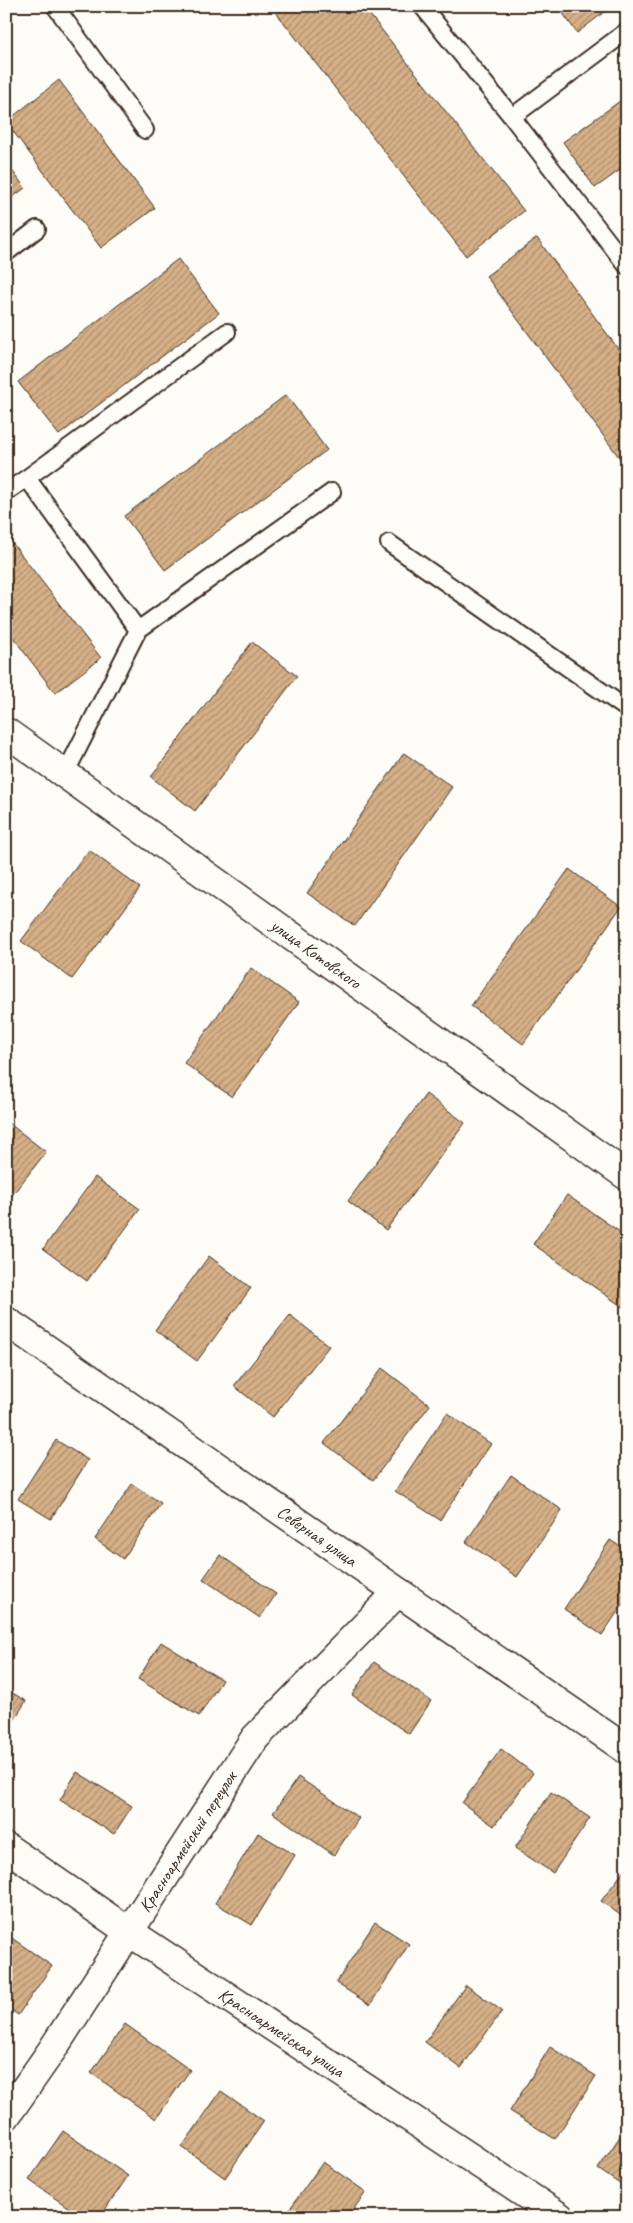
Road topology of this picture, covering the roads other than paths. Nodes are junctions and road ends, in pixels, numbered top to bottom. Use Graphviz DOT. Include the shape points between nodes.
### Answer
graph roads {
  1 [pos="55,6"];
  2 [pos="422,6"];
  3 [pos="627,31"];
  4 [pos="512,117"];
  5 [pos="145,130"];
  6 [pos="37,229"];
  7 [pos="6,253"];
  8 [pos="627,266"];
  9 [pos="227,332"];
  10 [pos="27,478"];
  11 [pos="6,492"];
  12 [pos="332,492"];
  13 [pos="389,543"];
  14 [pos="138,630"];
  15 [pos="627,709"];
  16 [pos="6,732"];
  17 [pos="65,774"];
  18 [pos="627,1176"];
  19 [pos="6,1320"];
  20 [pos="398,1592"];
  21 [pos="627,1750"];
  22 [pos="6,1847"];
  23 [pos="128,1931"];
  24 [pos="6,2116"];
  25 [pos="560,2217"];
  1 -- 5 [label="lane"];
  2 -- 4 [label="lane"];
  3 -- 4 [label="lane"];
  4 -- 8 [label="lane"];
  6 -- 7 [label="lane"];
  9 -- 10 [label="lane"];
  10 -- 11 [label="lane"];
  10 -- 14 [label="lane"];
  12 -- 14 [label="lane"];
  13 -- 15 [label="lane"];
  14 -- 17 [label="lane"];
  16 -- 17 [label="street, улица Котовского"];
  17 -- 18 [label="street, улица Котовского"];
  19 -- 20 [label="street, Северная улица"];
  20 -- 21 [label="street, Северная улица"];
  20 -- 23 [label="street, Красноармейский переулок" via="255,1738"];
  22 -- 23 [label="street, Красноармейская улица"];
  23 -- 24 [label="street, Красноармейский переулок"];
  23 -- 25 [label="street, Красноармейская улица"];
}
